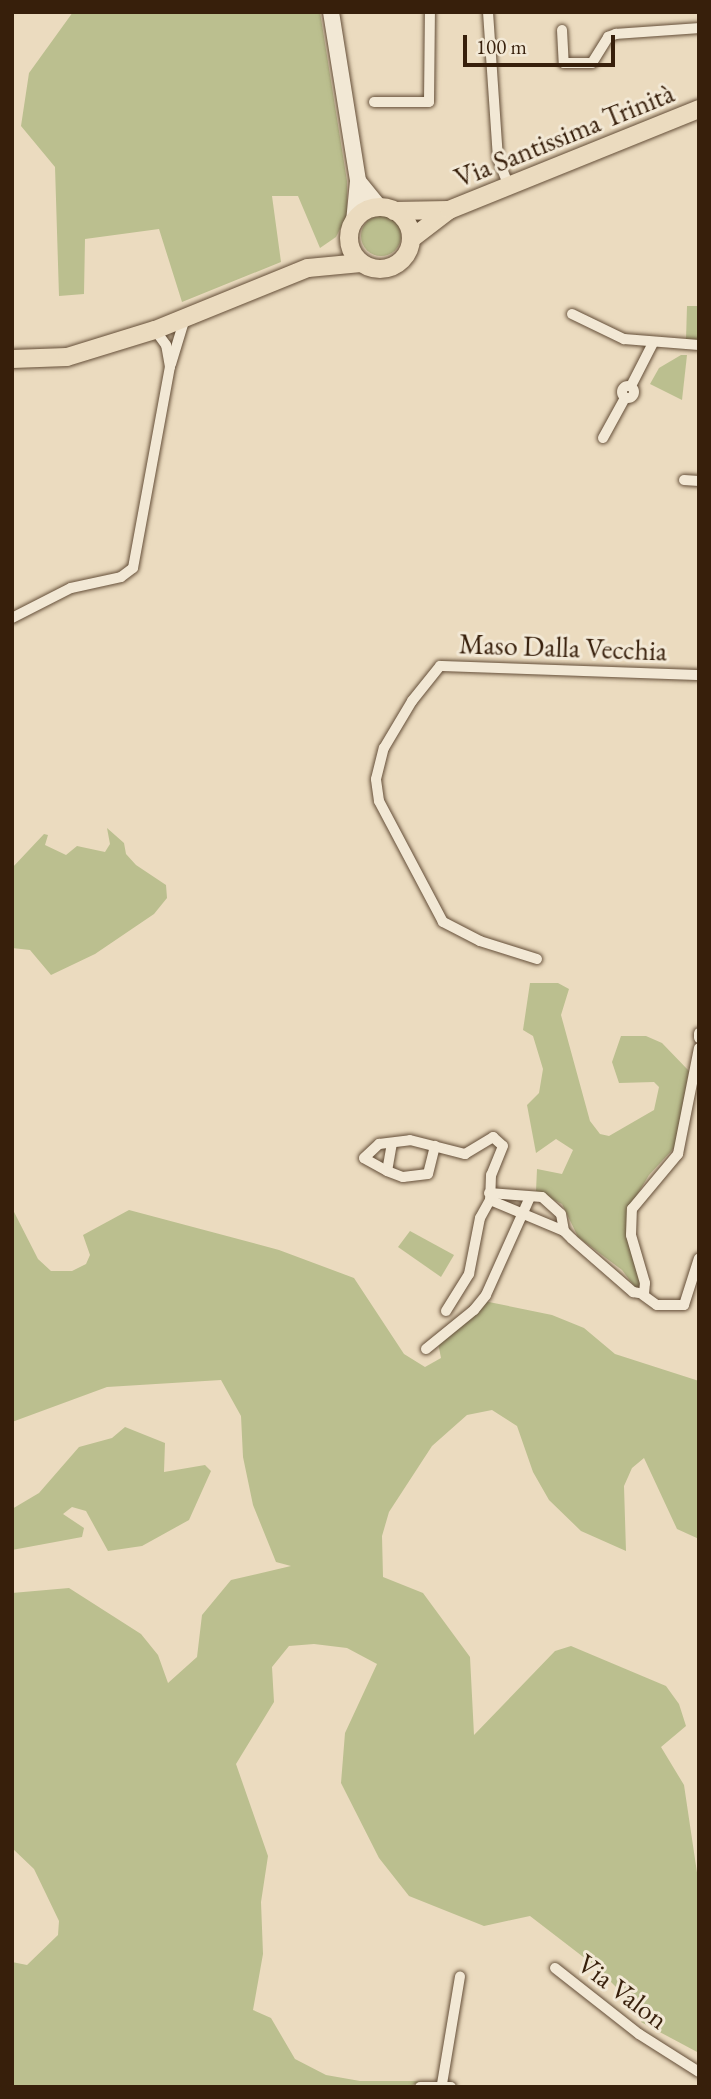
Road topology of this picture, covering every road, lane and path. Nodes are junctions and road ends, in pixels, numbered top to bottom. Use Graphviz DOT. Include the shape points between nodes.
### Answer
graph roads {
  1 [pos="331,12"];
  2 [pos="430,12"];
  3 [pos="488,12"];
  4 [pos="699,28"];
  5 [pos="562,30"];
  6 [pos="374,102"];
  7 [pos="699,109"];
  8 [pos="358,181"];
  9 [pos="508,184"];
  10 [pos="387,209"];
  11 [pos="449,210"];
  12 [pos="351,229"];
  13 [pos="411,239"];
  14 [pos="361,263"];
  15 [pos="308,268"];
  16 [pos="572,314"];
  17 [pos="186,318"];
  18 [pos="155,330"];
  19 [pos="653,343"];
  20 [pos="699,345"];
  21 [pos="12,359"];
  22 [pos="170,367"];
  23 [pos="603,438"];
  24 [pos="684,480"];
  25 [pos="699,481"];
  26 [pos="12,618"];
  27 [pos="699,675"];
  28 [pos="537,959"];
  29 [pos="699,1048"];
  30 [pos="392,1143"];
  31 [pos="435,1146"];
  32 [pos="387,1171"];
  33 [pos="489,1197"];
  34 [pos="530,1197"];
  35 [pos="522,1216"];
  36 [pos="564,1231"];
  37 [pos="699,1258"];
  38 [pos="643,1295"];
  39 [pos="446,1311"];
  40 [pos="426,1349"];
  41 [pos="555,1968"];
  42 [pos="460,1976"];
  43 [pos="699,2072"];
  44 [pos="446,2085"];
  45 [pos="420,2087"];
  1 -- 8 [label="main road"];
  2 -- 6 [label="street" via="429,102"];
  3 -- 9 [label="street" via="498,159"];
  4 -- 5 [label="street" via="616,34 608,37 592,63 564,63"];
  7 -- 9 [label="main road, Via Santissima Trinità"];
  8 -- 10 [label="main road"];
  8 -- 12 [label="main road"];
  9 -- 11 [label="main road, Via Santissima Trinità"];
  10 -- 11 [label="main road, Via Santissima Trinità"];
  10 -- 12 [label="main road, Via Santissima Trinità" via="365,211"];
  10 -- 13 [label="main road" via="407,223"];
  11 -- 13 [label="main road, Via Santissima Trinità"];
  12 -- 14 [label="main road" via="352,251"];
  12 -- 15 [label="main road, Via Santissima Trinità"];
  13 -- 14 [label="main road, Via Santissima Trinità" via="404,257 389,268"];
  14 -- 15 [label="main road, Via Santissima Trinità"];
  15 -- 17 [label="main road, Via Santissima Trinità"];
  16 -- 19 [label="street" via="624,339"];
  17 -- 18 [label="main road, Via Santissima Trinità"];
  17 -- 22 [label="street"];
  18 -- 21 [label="main road, Via Santissima Trinità" via="67,357"];
  18 -- 22 [label="street" via="166,345"];
  19 -- 20 [label="street"];
  19 -- 23 [label="street" via="631,386 634,395 625,398"];
  22 -- 26 [label="street" via="133,568 121,578 71,588"];
  24 -- 25 [label="street"];
  27 -- 28 [label="street, Maso Dalla Vecchia" via="440,666 384,748 376,779 379,801 443,922 480,941"];
  29 -- 38 [label="street" via="678,1154 632,1209 631,1235 647,1290"];
  30 -- 31 [label="street" via="410,1140"];
  30 -- 32 [label="street"];
  30 -- 32 [label="street" via="379,1144 364,1158"];
  31 -- 32 [label="street" via="426,1176 402,1177"];
  31 -- 33 [label="street" via="465,1154 486,1137 500,1140 503,1146"];
  33 -- 34 [label="street"];
  33 -- 35 [label="street"];
  33 -- 39 [label="street" via="469,1274"];
  34 -- 35 [label="street"];
  34 -- 36 [label="street" via="551,1203 561,1214"];
  35 -- 36 [label="street"];
  35 -- 40 [label="street" via="479,1304"];
  36 -- 38 [label="street" via="633,1292"];
  37 -- 38 [label="street" via="684,1305 656,1305"];
  41 -- 43 [label="street, Via Valon" via="629,2027"];
  42 -- 44 [label="street"];
  44 -- 45 [label="street"];
}
